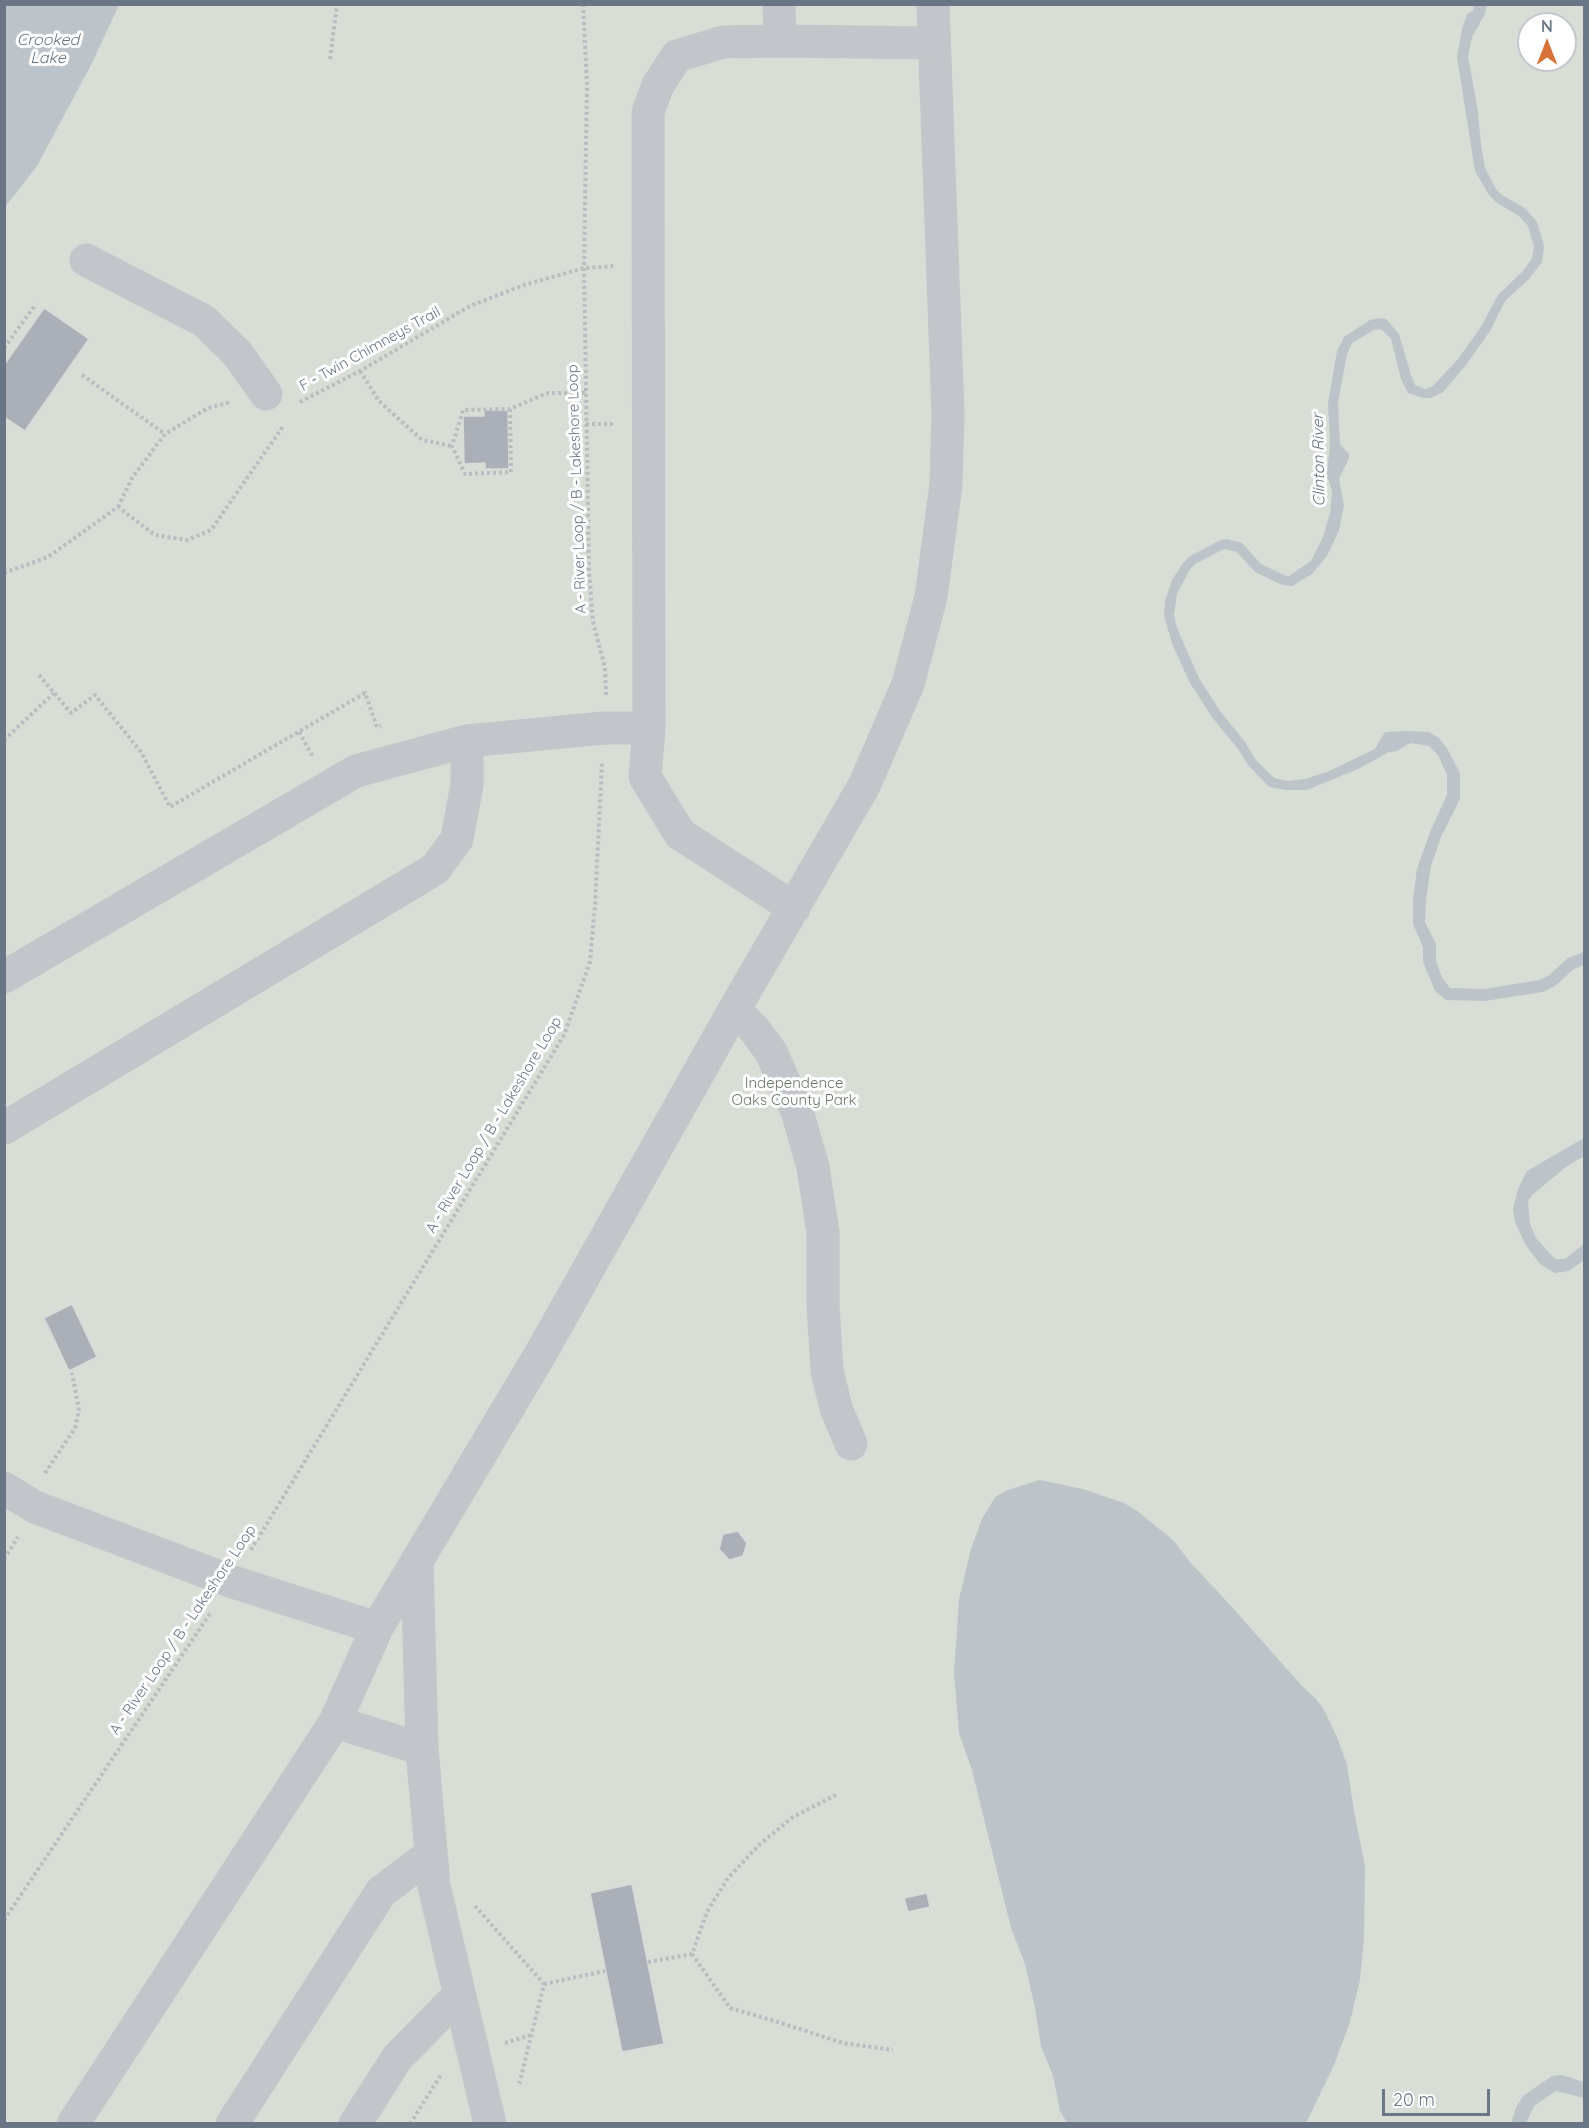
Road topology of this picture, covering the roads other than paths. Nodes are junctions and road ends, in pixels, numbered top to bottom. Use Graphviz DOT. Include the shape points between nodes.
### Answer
graph roads {
  1 [pos="779,4"];
  2 [pos="933,4"];
  3 [pos="780,41"];
  4 [pos="934,43"];
  5 [pos="86,260"];
  6 [pos="266,394"];
  7 [pos="649,728"];
  8 [pos="467,741"];
  9 [pos="794,908"];
  10 [pos="4,977"];
  11 [pos="734,1010"];
  12 [pos="4,1128"];
  13 [pos="851,1444"];
  14 [pos="4,1488"];
  15 [pos="417,1560"];
  16 [pos="376,1628"];
  17 [pos="335,1722"];
  18 [pos="422,1749"];
  19 [pos="431,1854"];
  20 [pos="459,1995"];
  21 [pos="73,2124"];
  22 [pos="232,2124"];
  23 [pos="355,2124"];
  24 [pos="490,2124"];
  1 -- 3 [label="lane"];
  2 -- 4 [label="lane"];
  3 -- 4 [label="lane"];
  3 -- 7 [label="lane" via="723,42 677,56 658,85 648,112"];
  4 -- 9 [label="lane" via="948,415 946,484 932,597 908,684 865,784"];
  5 -- 6 [label="lane" via="204,321 237,352"];
  7 -- 8 [label="lane" via="604,728"];
  7 -- 9 [label="lane" via="645,777 680,834"];
  8 -- 10 [label="lane" via="356,771"];
  8 -- 12 [label="lane" via="467,784 457,839 435,868"];
  9 -- 11 [label="lane"];
  11 -- 13 [label="lane" via="771,1052 798,1111 813,1167 823,1233 827,1371 836,1408"];
  11 -- 15 [label="lane" via="541,1353"];
  14 -- 16 [label="lane" via="35,1507 233,1582"];
  15 -- 16 [label="lane"];
  15 -- 18 [label="lane"];
  16 -- 17 [label="lane"];
  17 -- 18 [label="lane"];
  17 -- 21 [label="lane"];
  18 -- 19 [label="lane"];
  19 -- 20 [label="lane" via="434,1886"];
  19 -- 22 [label="lane" via="381,1892"];
  20 -- 23 [label="lane" via="396,2058"];
  20 -- 24 [label="lane"];
}
